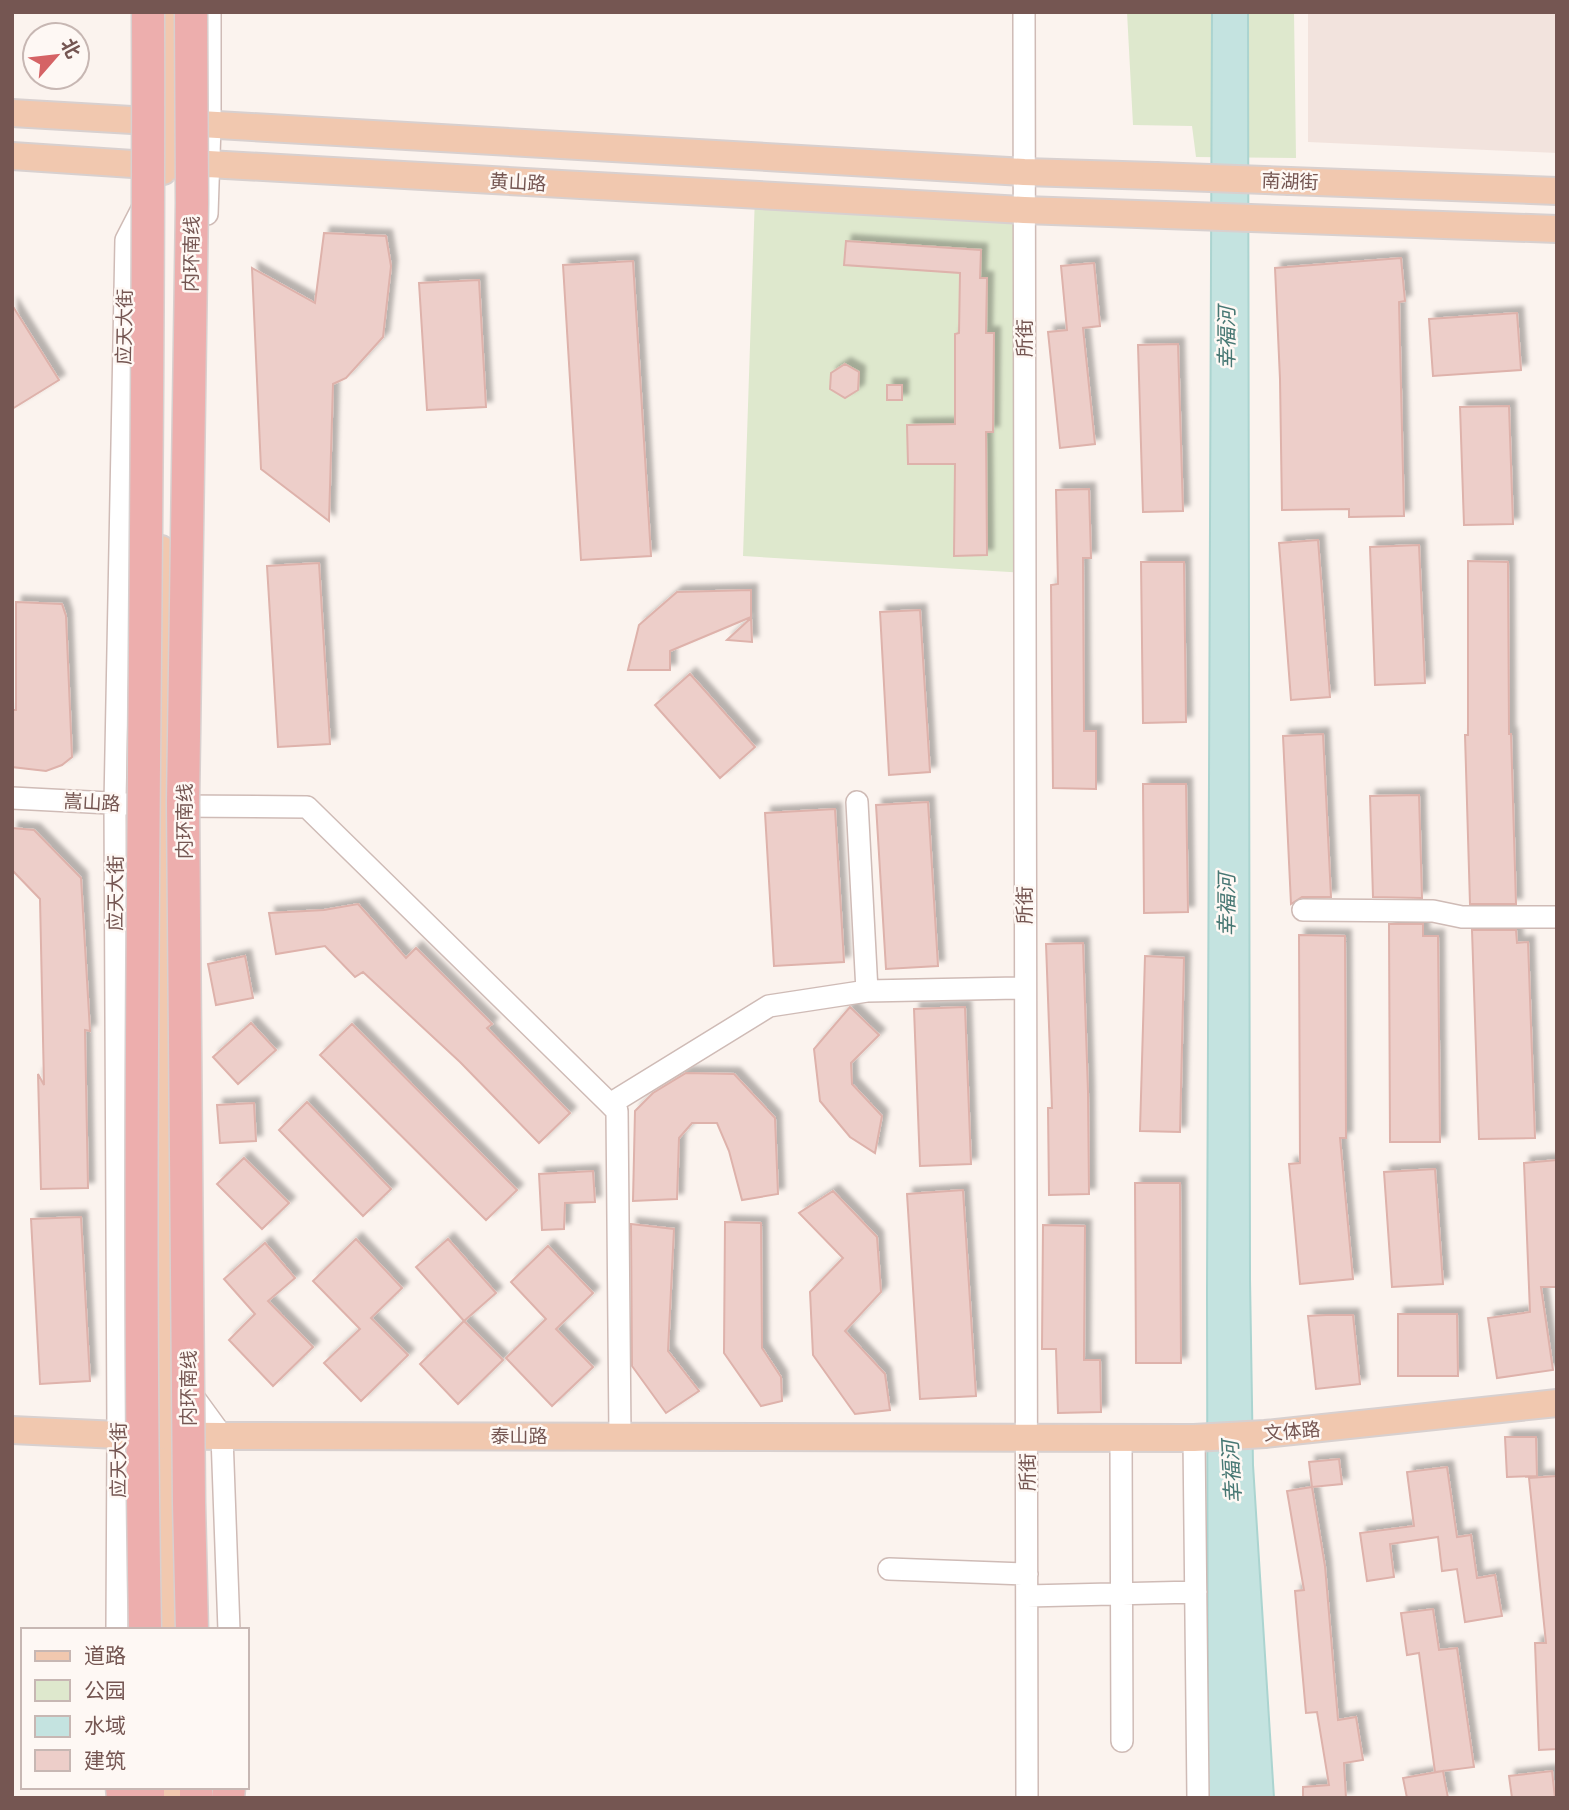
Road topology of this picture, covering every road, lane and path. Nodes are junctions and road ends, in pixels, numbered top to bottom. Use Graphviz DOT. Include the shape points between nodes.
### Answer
graph roads {
  1 [pos="133,12"];
  2 [pos="148,12"];
  3 [pos="164,12"];
  4 [pos="180,12"];
  5 [pos="191,12"];
  6 [pos="209,12"];
  7 [pos="1024,12"];
  8 [pos="12,113"];
  9 [pos="172,122"];
  10 [pos="210,125"];
  11 [pos="12,156"];
  12 [pos="208,164"];
  13 [pos="172,166"];
  14 [pos="1024,172"];
  15 [pos="1557,191"];
  16 [pos="1024,210"];
  17 [pos="1557,229"];
  18 [pos="12,798"];
  19 [pos="857,802"];
  20 [pos="115,803"];
  21 [pos="166,806"];
  22 [pos="1303,910"];
  23 [pos="1557,917"];
  24 [pos="1024,988"];
  25 [pos="867,991"];
  26 [pos="610,1104"];
  27 [pos="180,1380"];
  28 [pos="1557,1403"];
  29 [pos="12,1430"];
  30 [pos="118,1434"];
  31 [pos="172,1435"];
  32 [pos="222,1436"];
  33 [pos="620,1436"];
  34 [pos="1027,1438"];
  35 [pos="1121,1438"];
  36 [pos="1199,1438"];
  37 [pos="889,1569"];
  38 [pos="1027,1574"];
  39 [pos="1196,1592"];
  40 [pos="1122,1593"];
  41 [pos="1027,1595"];
  42 [pos="117,1628"];
  43 [pos="145,1628"];
  44 [pos="166,1628"];
  45 [pos="185,1628"];
  46 [pos="192,1628"];
  47 [pos="229,1628"];
  48 [pos="1122,1741"];
  49 [pos="1027,1798"];
  50 [pos="1198,1798"];
  1 -- 9 [label="street, 应天大街"];
  2 -- 43 [label="highway, 内环南线, bridge" via="142,1114"];
  3 -- 9 [label="main road, 应天大街"];
  4 -- 9 [label="main road, 应天大街"];
  5 -- 46 [label="highway, 内环南线, bridge" via="183,817"];
  6 -- 10 [label="street"];
  7 -- 14 [label="street, 所街"];
  8 -- 9 [label="main road, 黄山路"];
  9 -- 10 [label="main road, 黄山路"];
  9 -- 13 [label="main road, 应天大街"];
  10 -- 12 [label="street"];
  10 -- 14 [label="main road, 黄山路"];
  11 -- 13 [label="main road, 黄山路"];
  12 -- 13 [label="main road, 黄山路"];
  12 -- 16 [label="main road, 黄山路"];
  12 -- 21 [label="street" via="195,775"];
  13 -- 20 [label="street, 应天大街" via="126,240"];
  13 -- 21 [label="main road, 应天大街"];
  14 -- 15 [label="main road, 南湖街, bridge"];
  14 -- 16 [label="street, 所街"];
  16 -- 17 [label="main road, 南湖街"];
  16 -- 24 [label="street, 所街"];
  18 -- 20 [label="street, 嵩山路"];
  19 -- 25 [label="street"];
  20 -- 21 [label="street, 嵩山路"];
  20 -- 30 [label="street, 应天大街"];
  21 -- 26 [label="street, 嵩山路" via="307,807"];
  21 -- 27 [label="main road, 应天大街"];
  21 -- 31 [label="main road, 应天大街"];
  22 -- 23 [label="street"];
  24 -- 25 [label="street"];
  24 -- 34 [label="street, 所街"];
  25 -- 26 [label="street" via="769,1006"];
  26 -- 33 [label="street" via="617,1111"];
  27 -- 31 [label="main road, 应天大街"];
  27 -- 32 [label="street"];
  28 -- 36 [label="main road, 文体路"];
  29 -- 30 [label="main road, 泰山路"];
  30 -- 31 [label="main road, 泰山路"];
  30 -- 42 [label="street, 应天大街"];
  31 -- 32 [label="main road, 泰山路"];
  31 -- 44 [label="main road, 应天大街"];
  31 -- 45 [label="main road, 应天大街"];
  32 -- 33 [label="main road, 泰山路"];
  32 -- 47 [label="street"];
  33 -- 34 [label="main road, 泰山路"];
  34 -- 35 [label="main road, 文体路"];
  34 -- 38 [label="street, 所街"];
  35 -- 36 [label="main road, 文体路"];
  35 -- 40 [label="street"];
  36 -- 39 [label="street"];
  37 -- 38 [label="street"];
  38 -- 41 [label="street, 所街"];
  39 -- 40 [label="street"];
  39 -- 50 [label="street"];
  40 -- 41 [label="street"];
  40 -- 48 [label="street"];
  41 -- 49 [label="street, 所街"];
}
